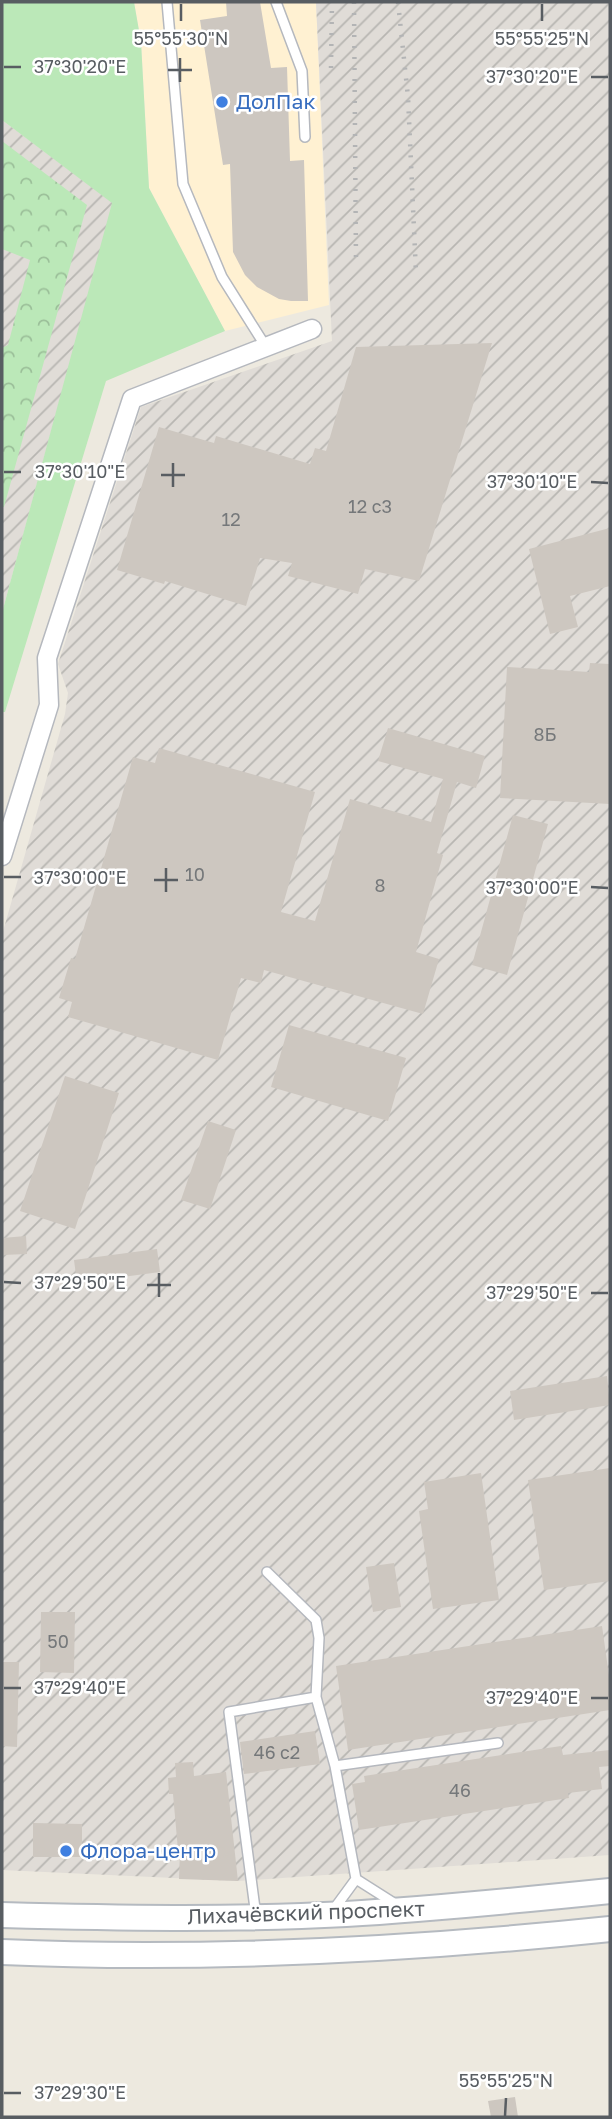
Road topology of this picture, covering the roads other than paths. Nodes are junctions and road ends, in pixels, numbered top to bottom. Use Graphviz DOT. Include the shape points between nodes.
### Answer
graph roads {
  1 [pos="167,2"];
  2 [pos="276,2"];
  3 [pos="305,137"];
  4 [pos="312,329"];
  5 [pos="267,347"];
  6 [pos="2,856"];
  7 [pos="267,1573"];
  8 [pos="316,1697"];
  9 [pos="498,1743"];
  10 [pos="335,1766"];
  11 [pos="356,1879"];
  12 [pos="610,1891"];
  13 [pos="407,1910"];
  14 [pos="2,1915"];
  15 [pos="329,1915"];
  16 [pos="256,1917"];
  17 [pos="610,1929"];
  18 [pos="2,1952"];
  1 -- 5 [label="lane" via="183,184 222,277"];
  2 -- 3 [label="lane" via="302,71"];
  4 -- 5 [label="street"];
  5 -- 6 [label="street" via="132,399 47,658 49,705"];
  7 -- 8 [label="lane" via="316,1620"];
  8 -- 10 [label="lane"];
  8 -- 16 [label="lane" via="229,1712"];
  9 -- 10 [label="lane"];
  10 -- 11 [label="lane"];
  11 -- 13 [label="lane"];
  11 -- 15 [label="lane"];
  12 -- 13 [label="main road, Лихачёвский проспект"];
  13 -- 15 [label="main road, Лихачёвский проспект"];
  14 -- 16 [label="main road, Лихачёвский проспект"];
  15 -- 16 [label="main road, Лихачёвский проспект"];
  17 -- 18 [label="main road, Лихачёвский проспект" via="262,1954"];
}
